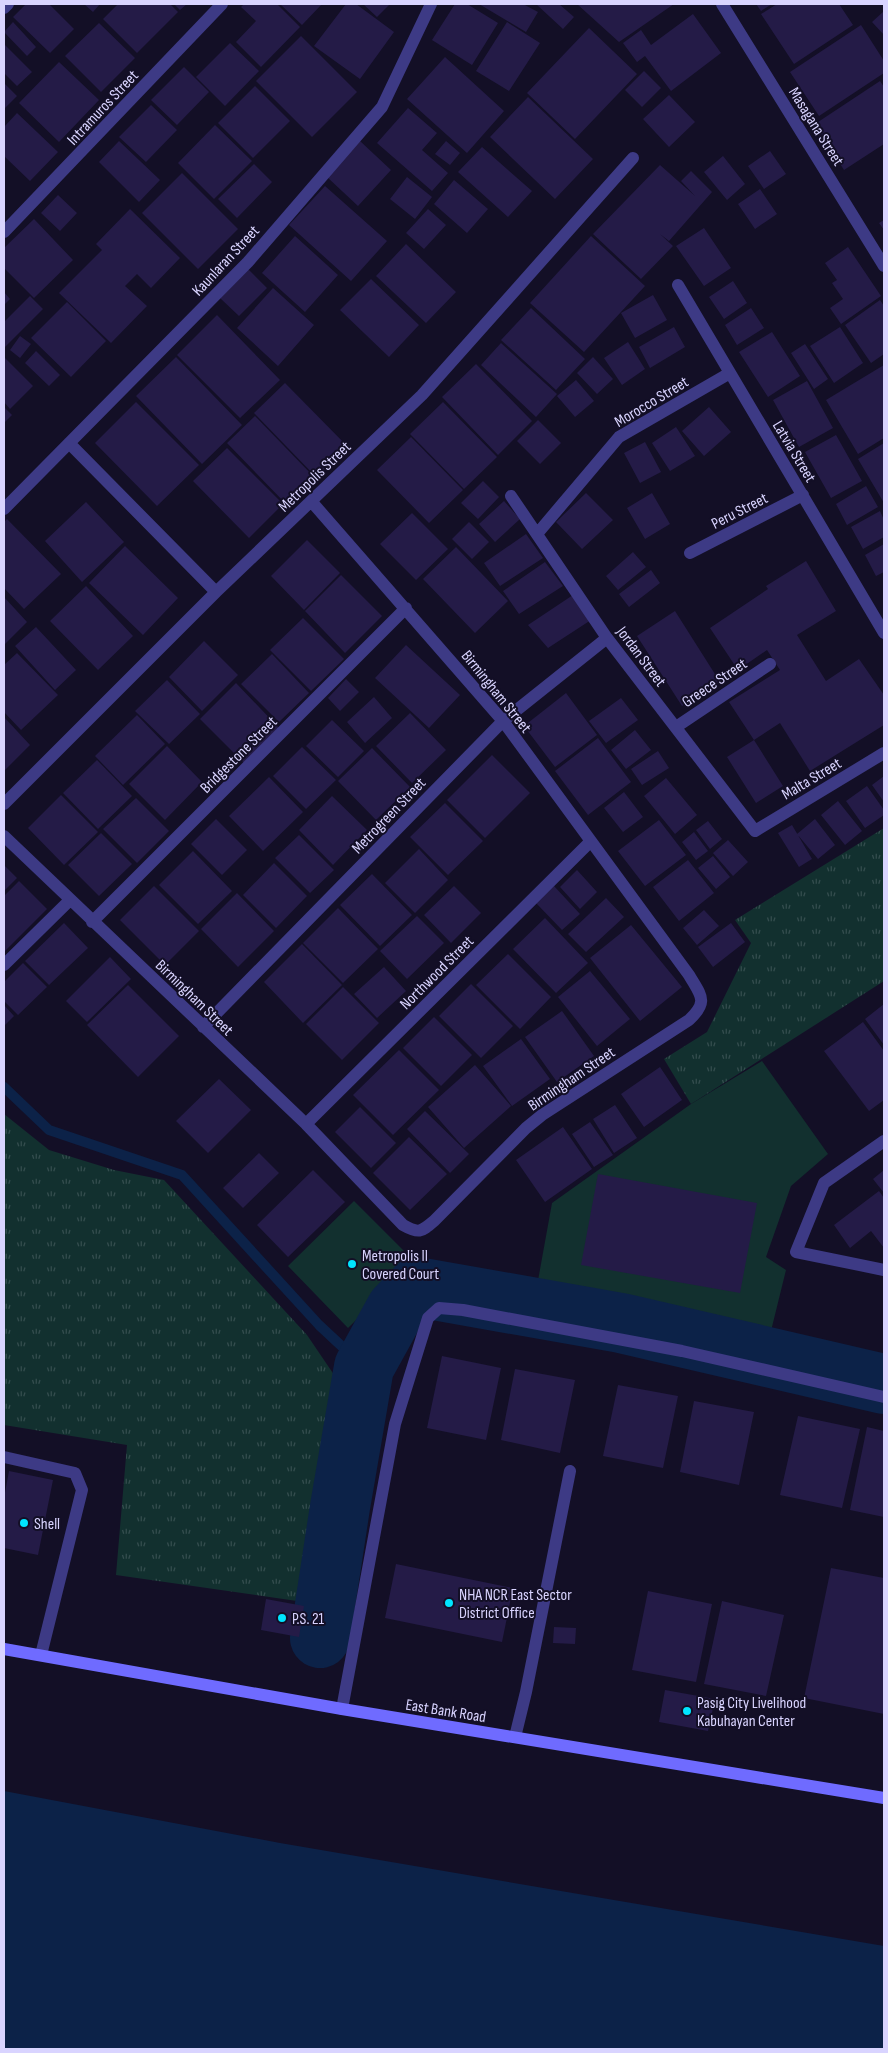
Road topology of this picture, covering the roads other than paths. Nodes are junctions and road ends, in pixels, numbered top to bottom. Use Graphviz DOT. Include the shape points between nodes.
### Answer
graph roads {
  1 [pos="8,4"];
  2 [pos="222,4"];
  3 [pos="430,4"];
  4 [pos="722,4"];
  5 [pos="4,8"];
  6 [pos="633,158"];
  7 [pos="4,232"];
  8 [pos="884,266"];
  9 [pos="678,284"];
  10 [pos="730,373"];
  11 [pos="70,443"];
  12 [pos="803,495"];
  13 [pos="511,496"];
  14 [pos="311,501"];
  15 [pos="4,508"];
  16 [pos="537,534"];
  17 [pos="690,554"];
  18 [pos="216,592"];
  19 [pos="406,608"];
  20 [pos="884,633"];
  21 [pos="607,638"];
  22 [pos="770,664"];
  23 [pos="503,721"];
  24 [pos="676,727"];
  25 [pos="884,754"];
  26 [pos="4,804"];
  27 [pos="755,831"];
  28 [pos="4,836"];
  29 [pos="590,842"];
  30 [pos="70,900"];
  31 [pos="92,922"];
  32 [pos="4,965"];
  33 [pos="203,1027"];
  34 [pos="306,1124"];
  35 [pos="884,1141"];
  36 [pos="884,1270"];
  37 [pos="884,1397"];
  38 [pos="4,1457"];
  39 [pos="570,1471"];
  40 [pos="4,1649"];
  41 [pos="41,1655"];
  42 [pos="342,1709"];
  43 [pos="514,1737"];
  44 [pos="884,1798"];
  1 -- 5 [label="street"];
  2 -- 7 [label="street, Intramuros Street"];
  3 -- 11 [label="street, Kaunlaran Street" via="382,107 248,262"];
  4 -- 8 [label="street, Masagana Street"];
  6 -- 14 [label="street, Metropolis Street" via="422,395"];
  9 -- 10 [label="street, Latvia Street"];
  10 -- 12 [label="street, Latvia Street"];
  10 -- 16 [label="street, Morocco Street" via="619,437"];
  11 -- 15 [label="street, Kaunlaran Street"];
  11 -- 18 [label="street"];
  12 -- 17 [label="street, Peru Street"];
  12 -- 20 [label="street, Latvia Street"];
  13 -- 16 [label="street, Jordan Street"];
  14 -- 18 [label="street, Metropolis Street"];
  14 -- 19 [label="street, Birmingham Street"];
  16 -- 21 [label="street, Jordan Street"];
  18 -- 26 [label="street, Metropolis Street"];
  19 -- 23 [label="street, Birmingham Street"];
  19 -- 31 [label="street, Bridgestone Street"];
  21 -- 23 [label="street, Metrogreen Street"];
  21 -- 24 [label="street, Jordan Street"];
  22 -- 24 [label="street, Greece Street"];
  23 -- 29 [label="street, Birmingham Street"];
  23 -- 33 [label="street, Metrogreen Street"];
  24 -- 27 [label="street, Jordan Street"];
  25 -- 27 [label="street, Malta Street"];
  28 -- 30 [label="street, Birmingham Street"];
  29 -- 34 [label="street, Northwood Street"];
  29 -- 34 [label="street, Birmingham Street" via="689,975 701,999 699,1010 689,1020 542,1115 420,1231 403,1225"];
  30 -- 31 [label="street, Birmingham Street"];
  30 -- 32 [label="street"];
  31 -- 33 [label="street, Birmingham Street"];
  33 -- 34 [label="street, Birmingham Street"];
  35 -- 36 [label="street" via="824,1183 796,1252"];
  37 -- 42 [label="street" via="682,1351 439,1308 428,1318 396,1424"];
  38 -- 41 [label="street" via="75,1473 82,1490"];
  39 -- 43 [label="street"];
  40 -- 41 [label="main road, East Bank Road"];
  41 -- 42 [label="main road, East Bank Road"];
  42 -- 43 [label="main road, East Bank Road"];
  43 -- 44 [label="main road, East Bank Road"];
}
